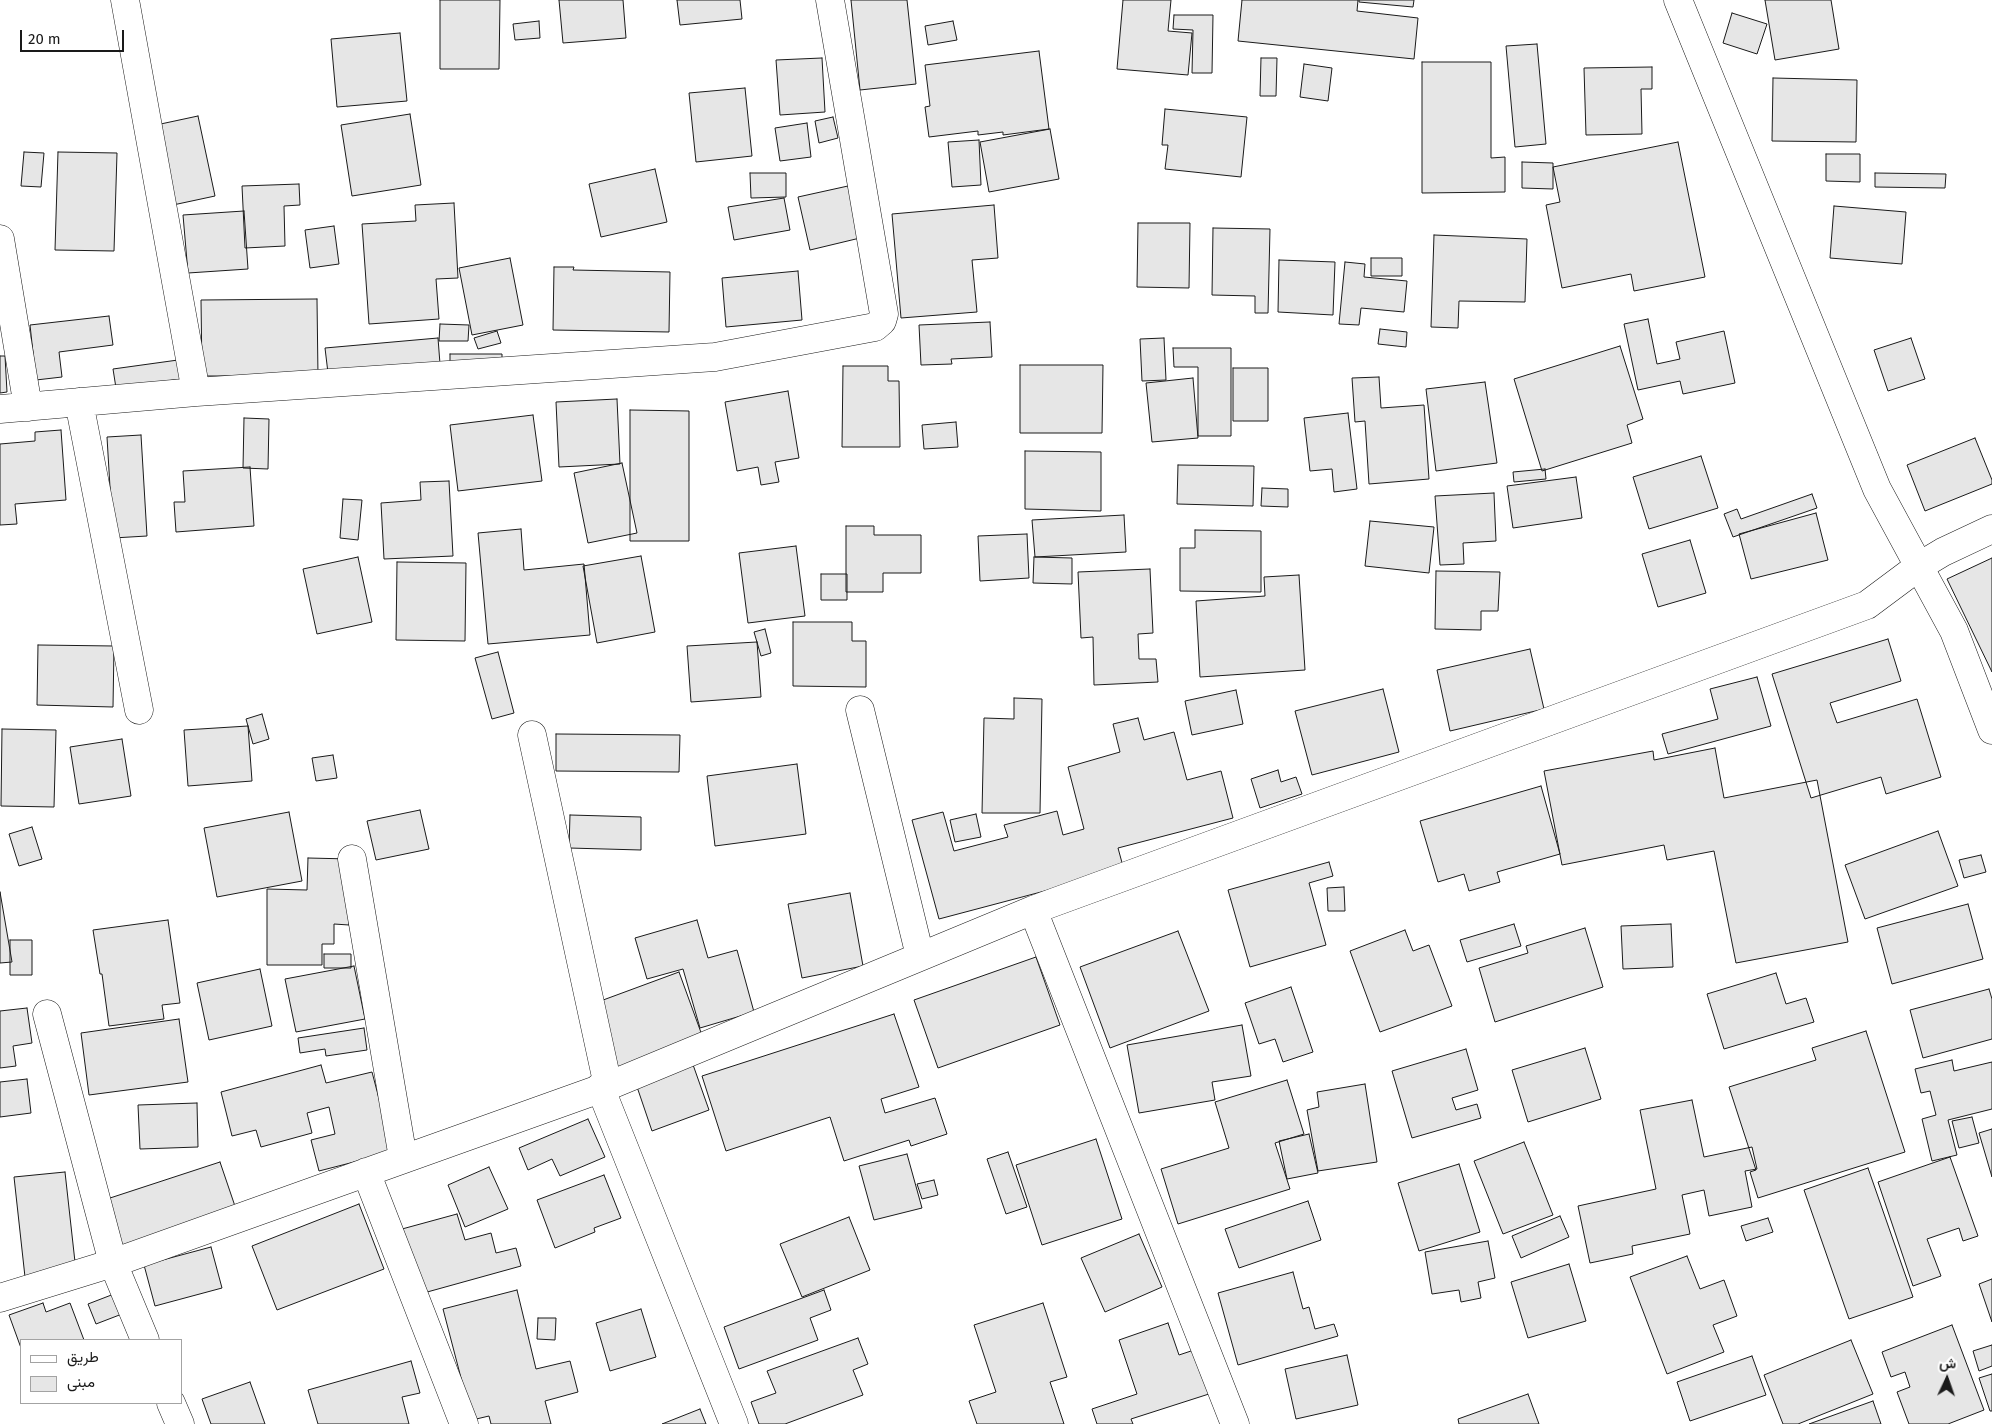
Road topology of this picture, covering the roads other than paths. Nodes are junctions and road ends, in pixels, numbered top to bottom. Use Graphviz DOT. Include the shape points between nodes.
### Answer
graph roads {
  1 [pos="125,0"];
  2 [pos="830,0"];
  3 [pos="1678,0"];
  4 [pos="0,239"];
  5 [pos="196,392"];
  6 [pos="79,402"];
  7 [pos="28,406"];
  8 [pos="0,409"];
  9 [pos="1992,529"];
  10 [pos="1918,567"];
  11 [pos="139,710"];
  12 [pos="860,710"];
  13 [pos="1992,730"];
  14 [pos="532,735"];
  15 [pos="352,859"];
  16 [pos="1033,910"];
  17 [pos="920,956"];
  18 [pos="47,1014"];
  19 [pos="604,1087"];
  20 [pos="403,1158"];
  21 [pos="366,1172"];
  22 [pos="113,1263"];
  23 [pos="0,1298"];
  24 [pos="145,1339"];
  25 [pos="171,1404"];
  26 [pos="180,1424"];
  27 [pos="464,1424"];
  28 [pos="734,1424"];
  29 [pos="1235,1424"];
  1 -- 5 [label="street"];
  2 -- 5 [label="street" via="884,314 875,327 714,357"];
  3 -- 10 [label="street" via="1877,489"];
  4 -- 7 [label="street"];
  5 -- 6 [label="street"];
  6 -- 7 [label="street"];
  6 -- 11 [label="street"];
  7 -- 8 [label="street"];
  9 -- 10 [label="street"];
  10 -- 13 [label="street" via="1954,631"];
  10 -- 16 [label="street" via="1867,605"];
  12 -- 17 [label="street"];
  14 -- 19 [label="street"];
  15 -- 20 [label="street"];
  16 -- 17 [label="street"];
  16 -- 29 [label="street"];
  17 -- 19 [label="street"];
  18 -- 22 [label="street"];
  19 -- 20 [label="street"];
  19 -- 28 [label="street"];
  20 -- 21 [label="street"];
  21 -- 22 [label="street"];
  21 -- 27 [label="street"];
  22 -- 23 [label="street"];
  22 -- 24 [label="street"];
  25 -- 26 [label="street"];
}
